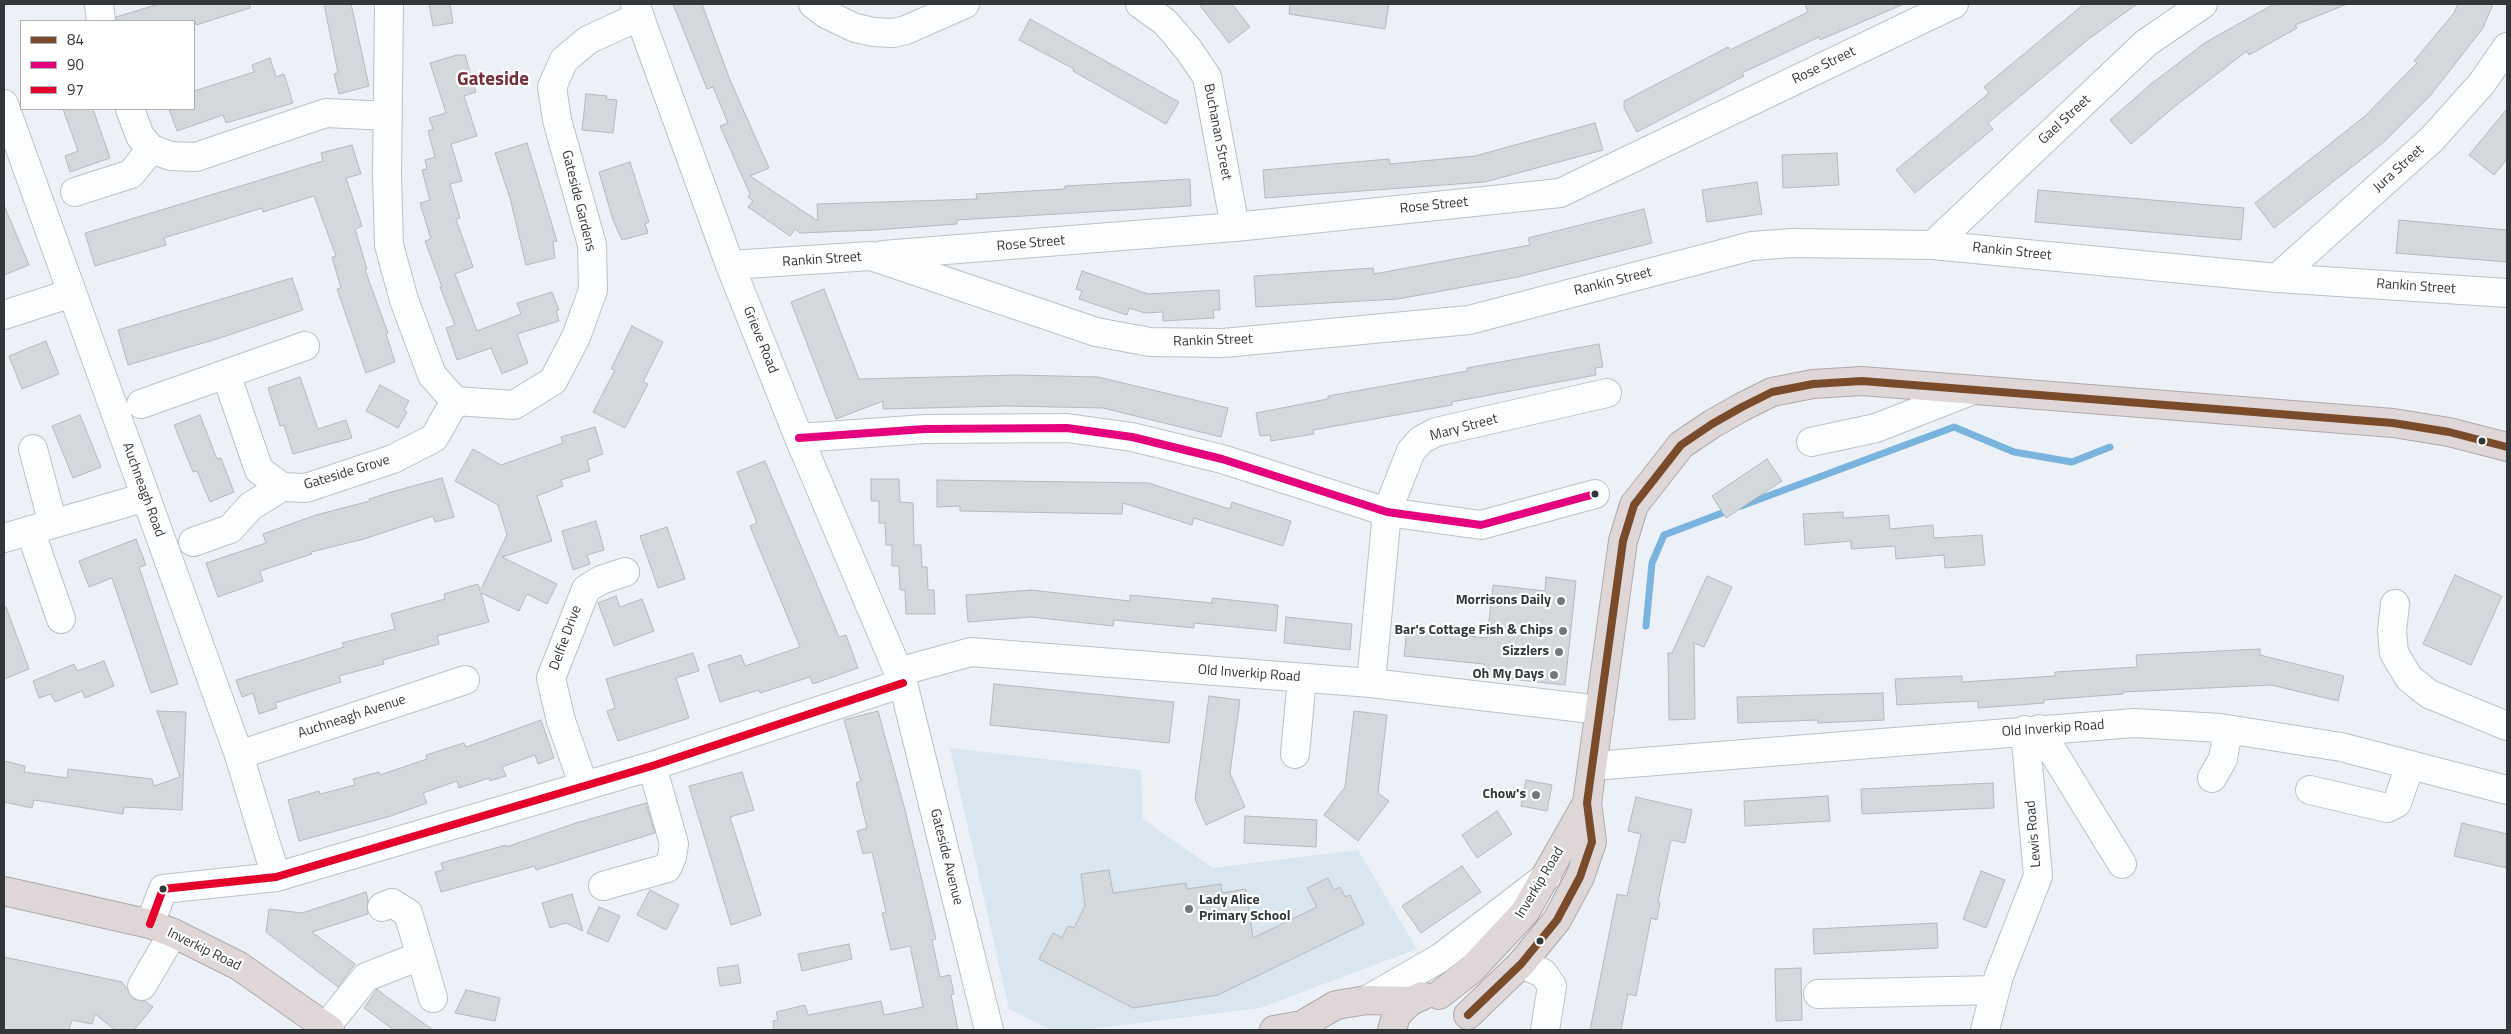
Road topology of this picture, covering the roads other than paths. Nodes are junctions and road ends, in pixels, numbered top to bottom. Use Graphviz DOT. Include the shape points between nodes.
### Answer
graph roads {
  1 [pos="99,4"];
  2 [pos="388,4"];
  3 [pos="812,4"];
  4 [pos="965,4"];
  5 [pos="1140,4"];
  6 [pos="1954,4"];
  7 [pos="2203,4"];
  8 [pos="637,10"];
  9 [pos="101,20"];
  10 [pos="2507,47"];
  11 [pos="4,104"];
  12 [pos="130,110"];
  13 [pos="388,116"];
  14 [pos="151,149"];
  15 [pos="75,192"];
  16 [pos="1235,227"];
  17 [pos="1932,245"];
  18 [pos="871,256"];
  19 [pos="730,265"];
  20 [pos="2277,278"];
  21 [pos="72,293"];
  22 [pos="2507,293"];
  23 [pos="4,315"];
  24 [pos="305,346"];
  25 [pos="226,374"];
  26 [pos="1973,390"];
  27 [pos="1607,393"];
  28 [pos="455,401"];
  29 [pos="141,404"];
  30 [pos="799,438"];
  31 [pos="1811,442"];
  32 [pos="2507,447"];
  33 [pos="33,449"];
  34 [pos="282,487"];
  35 [pos="1595,494"];
  36 [pos="146,497"];
  37 [pos="1387,512"];
  38 [pos="41,527"];
  39 [pos="4,538"];
  40 [pos="193,542"];
  41 [pos="625,572"];
  42 [pos="2395,604"];
  43 [pos="61,618"];
  44 [pos="901,678"];
  45 [pos="1302,678"];
  46 [pos="465,680"];
  47 [pos="1371,683"];
  48 [pos="1600,710"];
  49 [pos="2507,726"];
  50 [pos="2032,730"];
  51 [pos="2228,730"];
  52 [pos="1295,754"];
  53 [pos="239,755"];
  54 [pos="2410,765"];
  55 [pos="652,766"];
  56 [pos="1593,766"];
  57 [pos="2212,778"];
  58 [pos="584,786"];
  59 [pos="2310,790"];
  60 [pos="2507,790"];
  61 [pos="1587,803"];
  62 [pos="2122,864"];
  63 [pos="1547,876"];
  64 [pos="276,877"];
  65 [pos="602,886"];
  66 [pos="4,891"];
  67 [pos="382,907"];
  68 [pos="161,929"];
  69 [pos="420,956"];
  70 [pos="1521,964"];
  71 [pos="142,986"];
  72 [pos="1995,990"];
  73 [pos="1818,994"];
  74 [pos="1439,995"];
  75 [pos="433,998"];
  76 [pos="1367,1000"];
  77 [pos="1411,1001"];
  78 [pos="1471,1023"];
  79 [pos="1313,1028"];
  80 [pos="328,1029"];
  81 [pos="989,1030"];
  82 [pos="1274,1030"];
  83 [pos="1392,1030"];
  84 [pos="1545,1030"];
  85 [pos="1985,1030"];
  1 -- 9 [label="street"];
  2 -- 13 [label="street"];
  3 -- 4 [label="street" via="854,28 892,33"];
  5 -- 16 [label="street, Buchanan Street" via="1165,22 1207,77"];
  6 -- 16 [label="street, Rose Street" via="1560,194"];
  7 -- 17 [label="street, Gael Street" via="2146,43"];
  8 -- 19 [label="street, Grieve Road"];
  8 -- 28 [label="street, Gateside Gardens" via="588,40 564,60 552,87 557,120 592,245 593,290 576,337 553,381 514,405"];
  10 -- 20 [label="street, Jura Street" via="2482,83 2432,139"];
  11 -- 21 [label="street, Auchneagh Road"];
  12 -- 14 [label="street" via="140,136"];
  13 -- 14 [label="street" via="326,113 196,156 171,156"];
  13 -- 28 [label="street" via="389,245 404,300 432,375"];
  14 -- 15 [label="street" via="130,174"];
  16 -- 18 [label="street, Rose Street"];
  17 -- 18 [label="street, Rankin Street" via="1792,243 1752,246 1469,320 1223,343 1150,342 1096,332"];
  17 -- 20 [label="street, Rankin Street"];
  18 -- 19 [label="street, Rankin Street"];
  19 -- 30 [label="street, Grieve Road"];
  20 -- 22 [label="street, Rankin Street"];
  21 -- 23 [label="street"];
  21 -- 36 [label="street, Auchneagh Road"];
  24 -- 25 [label="street"];
  25 -- 29 [label="street"];
  25 -- 34 [label="street" via="259,470"];
  26 -- 31 [label="street" via="1876,428"];
  26 -- 32 [label="highway, Inverkip Road" via="2393,423 2449,432"];
  26 -- 48 [label="highway, Inverkip Road" via="1862,382 1813,384 1772,392 1719,419 1681,445 1634,505 1625,532"];
  27 -- 37 [label="street, Mary Street" via="1436,432 1421,440 1411,451"];
  28 -- 34 [label="street, Gateside Grove" via="434,438 393,459 306,488"];
  30 -- 37 [label="street" via="925,429 1067,428 1132,437 1222,459"];
  30 -- 44 [label="street, Grieve Road"];
  33 -- 38 [label="street"];
  34 -- 40 [label="street" via="251,506 230,529"];
  35 -- 37 [label="street" via="1481,525"];
  36 -- 38 [label="street"];
  36 -- 53 [label="street, Auchneagh Road"];
  37 -- 47 [label="street, Mary Street"];
  38 -- 39 [label="street"];
  38 -- 43 [label="street"];
  41 -- 58 [label="street, Delfie Drive" via="586,589 551,678 561,721"];
  42 -- 49 [label="street" via="2394,653 2409,678 2429,694"];
  44 -- 45 [label="street, Old Inverkip Road" via="971,652"];
  44 -- 55 [label="street, Old Inverkip Road"];
  44 -- 81 [label="street, Gateside Avenue"];
  45 -- 47 [label="street, Old Inverkip Road"];
  45 -- 52 [label="street"];
  46 -- 53 [label="street, Auchneagh Avenue"];
  47 -- 48 [label="street, Old Inverkip Road"];
  48 -- 56 [label="highway, Inverkip Road"];
  50 -- 51 [label="street, Old Inverkip Road" via="2134,723"];
  50 -- 56 [label="street, Old Inverkip Road"];
  50 -- 62 [label="street"];
  50 -- 72 [label="street, Lewis Road" via="2038,876"];
  51 -- 54 [label="street, Old Inverkip Road" via="2341,747"];
  51 -- 57 [label="street" via="2223,759"];
  53 -- 64 [label="street, Auchneagh Road"];
  54 -- 59 [label="street" via="2397,803 2387,808"];
  54 -- 60 [label="street, Old Inverkip Road"];
  55 -- 58 [label="street, Old Inverkip Road"];
  55 -- 65 [label="street" via="674,844 672,857 667,868"];
  56 -- 61 [label="highway, Inverkip Road"];
  58 -- 64 [label="street, Old Inverkip Road"];
  61 -- 63 [label="highway, Inverkip Road"];
  61 -- 70 [label="highway, Inverkip Road" via="1592,842 1580,877 1556,920"];
  63 -- 74 [label="highway, Inverkip Road" via="1526,912 1500,942"];
  63 -- 76 [label="street" via="1440,958"];
  64 -- 68 [label="street, Old Inverkip Road" via="163,889"];
  66 -- 68 [label="highway, Inverkip Road"];
  67 -- 69 [label="street" via="392,903 408,913"];
  68 -- 71 [label="street"];
  68 -- 80 [label="highway, Inverkip Road" via="239,966"];
  69 -- 75 [label="street"];
  69 -- 80 [label="street" via="366,978"];
  70 -- 78 [label="highway, Inverkip Road"];
  70 -- 84 [label="street" via="1542,973 1552,986"];
  72 -- 73 [label="street"];
  72 -- 85 [label="street, Lewis Road"];
  74 -- 77 [label="highway"];
  74 -- 78 [label="highway" via="1461,1006"];
  76 -- 77 [label="highway"];
  76 -- 79 [label="highway" via="1336,1005"];
  77 -- 83 [label="highway" via="1396,1016"];
  79 -- 82 [label="highway"];
}
